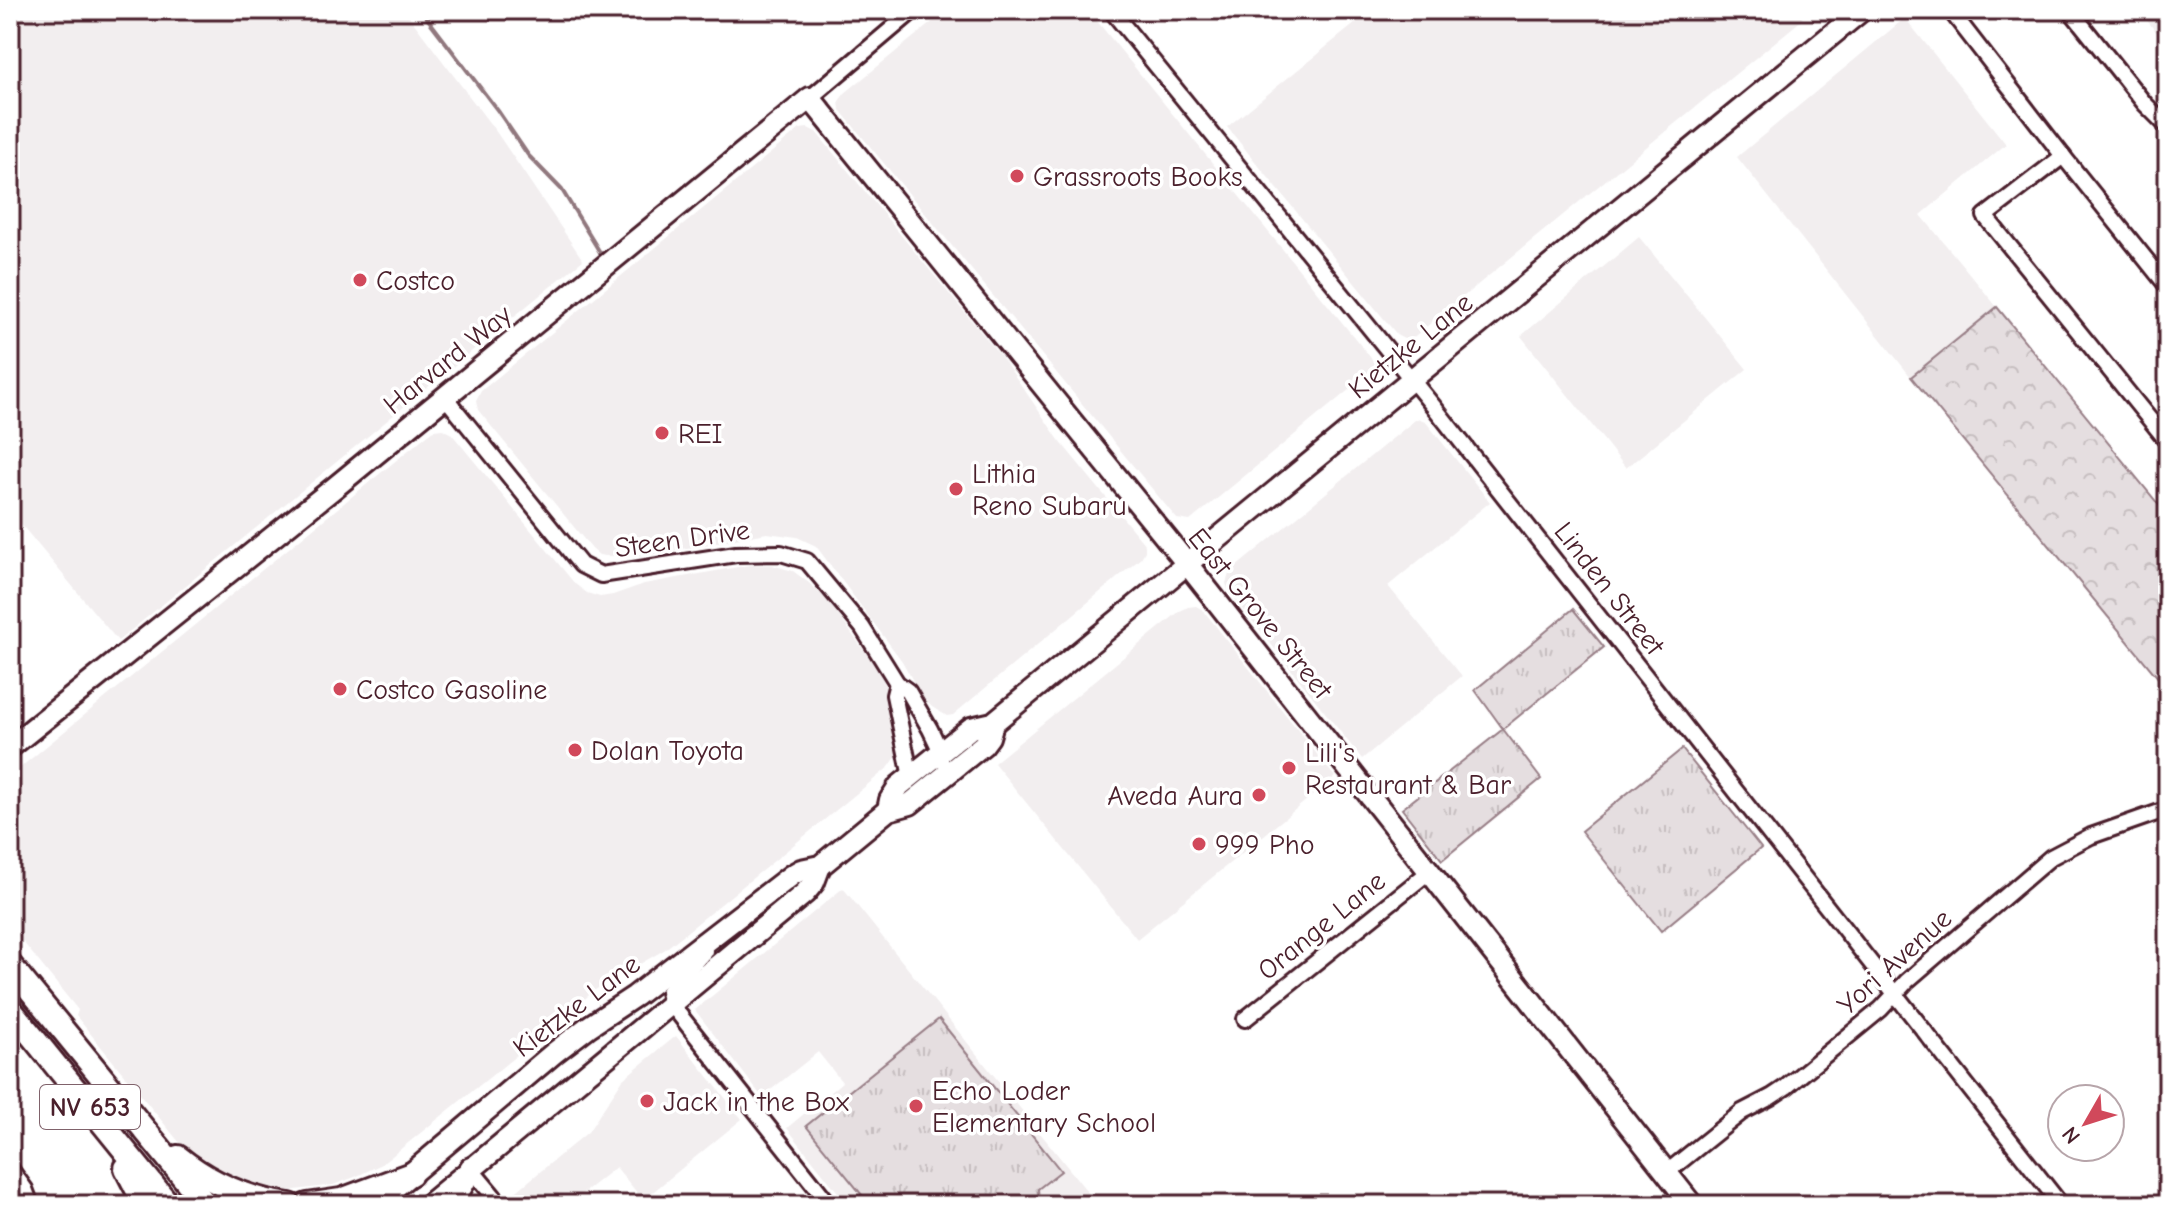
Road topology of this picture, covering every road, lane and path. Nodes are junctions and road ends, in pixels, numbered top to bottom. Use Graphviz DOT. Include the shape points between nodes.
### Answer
graph roads {
  1 [pos="914,10"];
  2 [pos="1111,10"];
  3 [pos="1862,10"];
  4 [pos="1950,10"];
  5 [pos="2070,10"];
  6 [pos="810,98"];
  7 [pos="2168,127"];
  8 [pos="2063,156"];
  9 [pos="2168,287"];
  10 [pos="1412,379"];
  11 [pos="445,397"];
  12 [pos="2168,442"];
  13 [pos="1188,565"];
  14 [pos="897,683"];
  15 [pos="993,723"];
  16 [pos="10,747"];
  17 [pos="941,752"];
  18 [pos="917,785"];
  19 [pos="2168,809"];
  20 [pos="820,866"];
  21 [pos="1430,871"];
  22 [pos="731,922"];
  23 [pos="10,965"];
  24 [pos="1895,994"];
  25 [pos="671,1004"];
  26 [pos="10,1009"];
  27 [pos="1245,1019"];
  28 [pos="49,1055"];
  29 [pos="146,1131"];
  30 [pos="10,1168"];
  31 [pos="471,1169"];
  32 [pos="1666,1173"];
  33 [pos="411,1174"];
  34 [pos="31,1205"];
  35 [pos="145,1205"];
  36 [pos="169,1205"];
  37 [pos="206,1205"];
  38 [pos="290,1205"];
  39 [pos="307,1205"];
  40 [pos="374,1205"];
  41 [pos="428,1205"];
  42 [pos="450,1205"];
  43 [pos="501,1205"];
  44 [pos="830,1205"];
  45 [pos="1692,1205"];
  46 [pos="2061,1205"];
  1 -- 6 [label="street, Harvard Way"];
  2 -- 10 [label="street, Linden Street"];
  3 -- 10 [label="main road, Kietzke Lane"];
  4 -- 8 [label="street"];
  5 -- 7 [label="street"];
  6 -- 11 [label="main road, Harvard Way"];
  6 -- 13 [label="main road, East Grove Street"];
  8 -- 9 [label="street"];
  8 -- 12 [label="street" via="1985,216"];
  10 -- 13 [label="main road, Kietzke Lane"];
  10 -- 24 [label="street, Linden Street"];
  11 -- 14 [label="street, Steen Drive" via="584,567 601,575 766,553 807,561 862,627"];
  11 -- 16 [label="main road, Harvard Way"];
  13 -- 15 [label="main road, Kietzke Lane"];
  13 -- 21 [label="main road, East Grove Street"];
  14 -- 17 [label="street, Steen Drive" via="908,691"];
  14 -- 18 [label="street, Steen Drive" via="894,695"];
  15 -- 17 [label="main road, Kietzke Lane" via="971,728"];
  15 -- 18 [label="main road, Kietzke Lane" via="983,745"];
  17 -- 18 [label="main road, Kietzke Lane"];
  18 -- 20 [label="main road, Kietzke Lane" via="899,786 888,810"];
  19 -- 24 [label="street, Yori Avenue" via="2091,836 2051,857"];
  20 -- 22 [label="main road, Kietzke Lane" via="792,875"];
  20 -- 25 [label="main road, Kietzke Lane" via="805,893"];
  21 -- 27 [label="street, Orange Lane"];
  21 -- 32 [label="main road, East Grove Street"];
  22 -- 25 [label="street" via="668,992"];
  22 -- 33 [label="main road, Kietzke Lane" via="554,1053"];
  23 -- 29 [label="main road, NV 653"];
  24 -- 32 [label="street, Yori Avenue" via="1786,1087 1742,1112"];
  24 -- 46 [label="street, Linden Street"];
  25 -- 31 [label="main road, Kietzke Lane"];
  25 -- 44 [label="street"];
  26 -- 28 [label="main road, NV 653"];
  28 -- 35 [label="main road" via="121,1159"];
  28 -- 36 [label="main road, NV 653"];
  29 -- 37 [label="main road, NV 653"];
  29 -- 38 [label="main road" via="205,1177 238,1194"];
  30 -- 34 [label="street"];
  31 -- 41 [label="main road, Kietzke Lane"];
  31 -- 42 [label="main road"];
  31 -- 43 [label="street"];
  32 -- 45 [label="main road, East Grove Street"];
  33 -- 39 [label="main road" via="341,1200"];
  33 -- 40 [label="main road, Kietzke Lane"];
}
